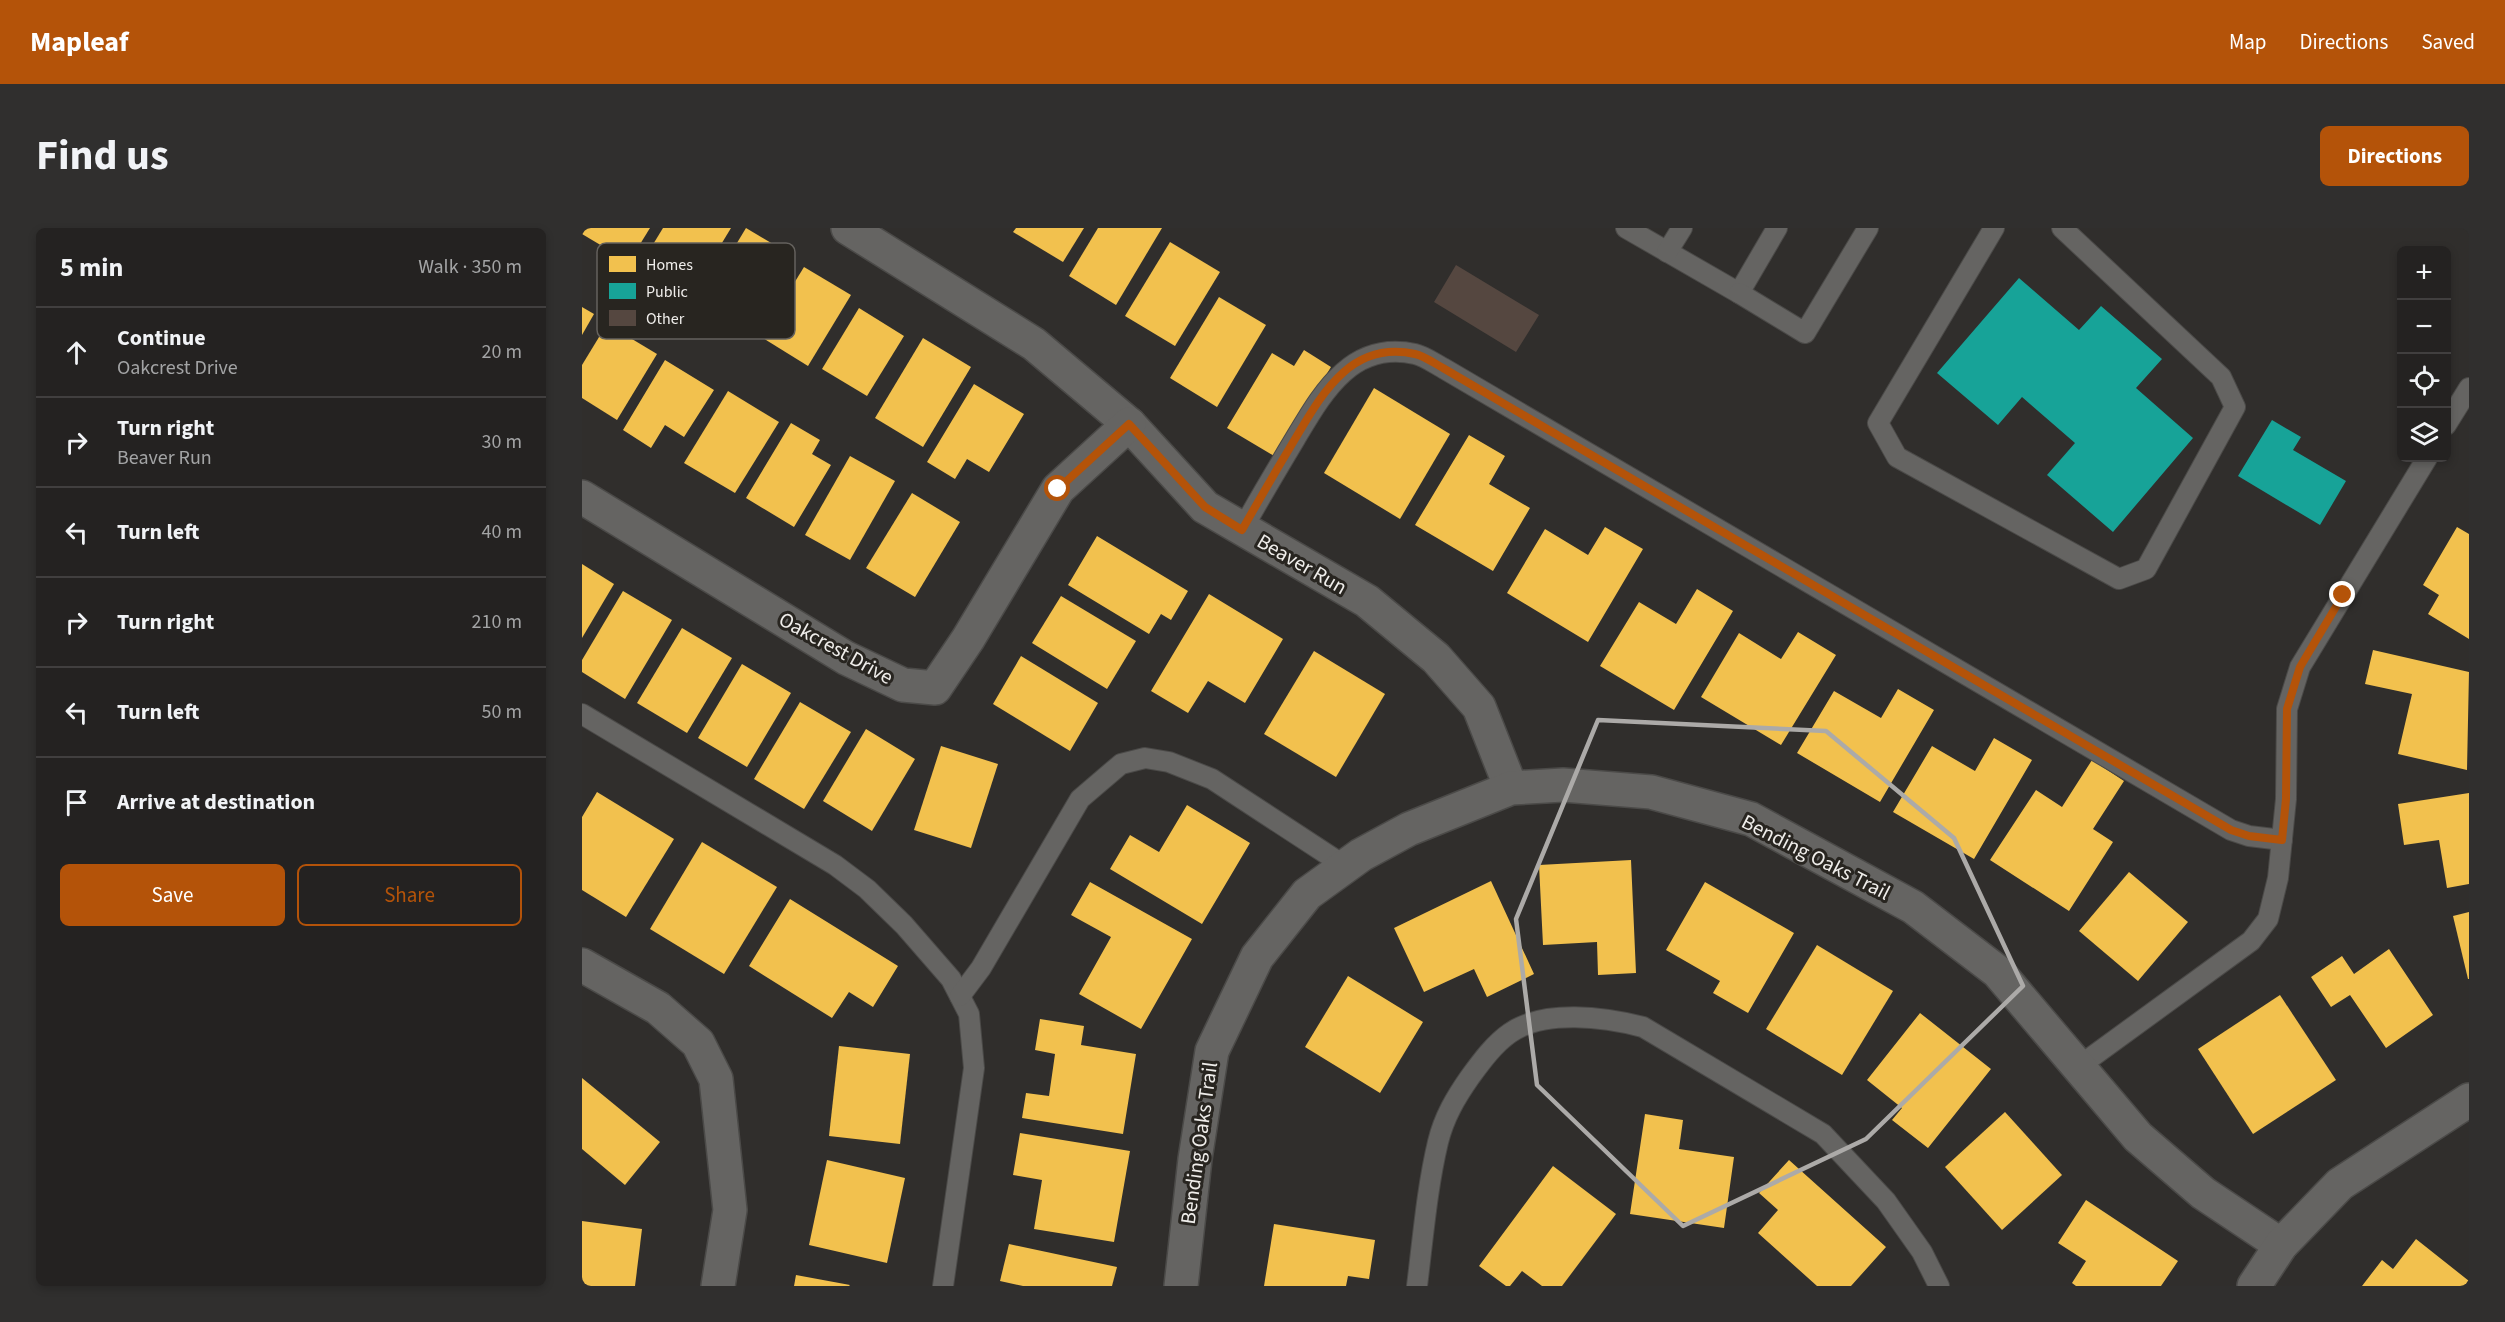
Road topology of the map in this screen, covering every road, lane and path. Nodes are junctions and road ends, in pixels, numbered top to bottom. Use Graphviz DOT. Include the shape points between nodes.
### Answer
graph roads {
  1 [pos="848,228"];
  2 [pos="1626,228"];
  3 [pos="1682,228"];
  4 [pos="1777,228"];
  5 [pos="1868,228"];
  6 [pos="1994,228"];
  7 [pos="2062,228"];
  8 [pos="1667,252"];
  9 [pos="1739,293"];
  10 [pos="2469,388"];
  11 [pos="2451,417"];
  12 [pos="1129,424"];
  13 [pos="2425,462"];
  14 [pos="582,497"];
  15 [pos="1242,530"];
  16 [pos="582,714"];
  17 [pos="1511,788"];
  18 [pos="2282,840"];
  19 [pos="1345,867"];
  20 [pos="582,965"];
  21 [pos="960,996"];
  22 [pos="2078,1067"];
  23 [pos="2469,1100"];
  24 [pos="2281,1245"];
  25 [pos="718,1286"];
  26 [pos="943,1286"];
  27 [pos="1181,1286"];
  28 [pos="1417,1286"];
  29 [pos="1939,1286"];
  30 [pos="2254,1286"];
  1 -- 12 [label="street, Beaver Run" via="1034,344"];
  2 -- 8 [label="lane"];
  3 -- 8 [label="lane"];
  4 -- 9 [label="lane"];
  5 -- 9 [label="lane" via="1804,333"];
  6 -- 7 [label="lane" via="1878,423 1897,457 2118,579 2146,569 2235,407 2221,377"];
  8 -- 9 [label="lane"];
  10 -- 11 [label="lane"];
  12 -- 14 [label="street, Oakcrest Drive" via="1058,489 935,688 903,685 846,658"];
  12 -- 15 [label="street, Beaver Run" via="1205,507"];
  13 -- 18 [label="lane" via="2300,667 2287,709"];
  15 -- 17 [label="street, Beaver Run" via="1367,601 1436,658 1479,707"];
  15 -- 18 [label="lane" via="1323,392 1345,368 1387,352 1416,354 2231,830"];
  16 -- 21 [label="lane" via="835,865 904,925 951,979"];
  17 -- 19 [label="street, Bending Oaks Trail" via="1408,829"];
  17 -- 22 [label="street, Bending Oaks Trail" via="1563,784 1651,792 1750,819 1913,907 1998,972"];
  18 -- 22 [label="lane" via="2268,919 2251,941"];
  19 -- 21 [label="lane" via="1212,779 1169,762 1145,758 1120,764 1080,799 981,968"];
  19 -- 27 [label="street, Bending Oaks Trail" via="1307,894 1257,957 1212,1051"];
  20 -- 25 [label="street" via="658,1008 698,1042 716,1079 730,1210"];
  21 -- 26 [label="lane" via="969,1014 974,1068"];
  22 -- 24 [label="street, Bending Oaks Trail" via="2138,1137 2203,1193"];
  23 -- 24 [label="street" via="2340,1184"];
  24 -- 30 [label="street"];
  28 -- 29 [label="lane" via="1438,1141 1452,1102 1481,1062 1510,1033 1536,1022 1583,1017 1642,1027 1823,1134 1886,1201 1922,1252"];
}
